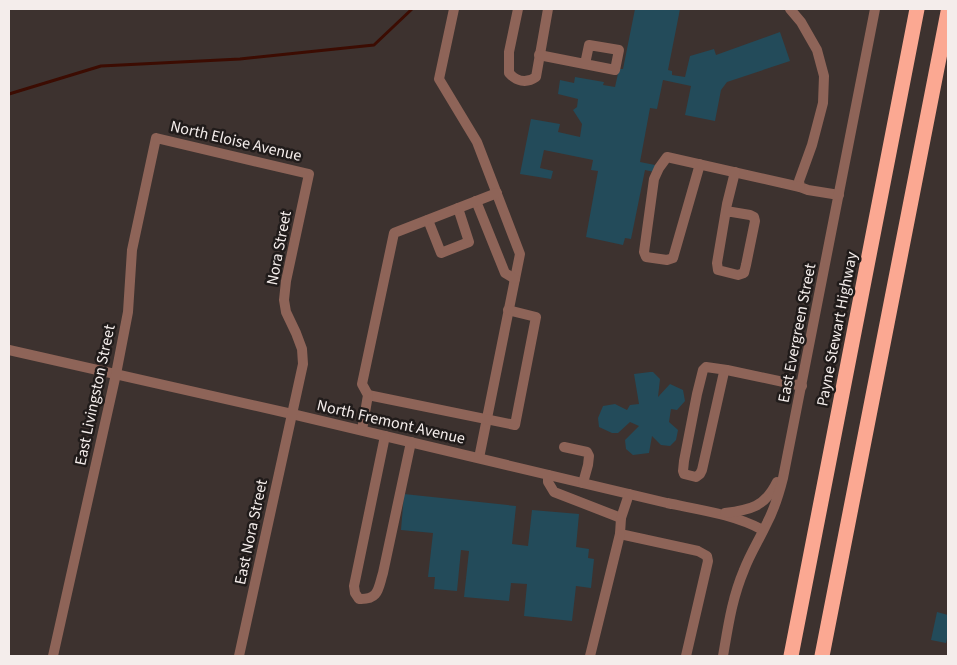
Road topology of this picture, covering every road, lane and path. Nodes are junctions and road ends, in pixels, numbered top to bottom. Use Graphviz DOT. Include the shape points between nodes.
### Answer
graph roads {
  1 [pos="454,9"];
  2 [pos="518,9"];
  3 [pos="548,9"];
  4 [pos="790,9"];
  5 [pos="875,9"];
  6 [pos="917,9"];
  7 [pos="948,12"];
  8 [pos="539,55"];
  9 [pos="585,64"];
  10 [pos="156,138"];
  11 [pos="700,164"];
  12 [pos="735,172"];
  13 [pos="309,174"];
  14 [pos="800,187"];
  15 [pos="497,193"];
  16 [pos="839,195"];
  17 [pos="476,201"];
  18 [pos="458,208"];
  19 [pos="726,211"];
  20 [pos="428,220"];
  21 [pos="515,279"];
  22 [pos="508,310"];
  23 [pos="9,350"];
  24 [pos="727,370"];
  25 [pos="116,374"];
  26 [pos="802,386"];
  27 [pos="368,395"];
  28 [pos="292,414"];
  29 [pos="486,419"];
  30 [pos="362,430"];
  31 [pos="386,436"];
  32 [pos="411,442"];
  33 [pos="564,447"];
  34 [pos="479,458"];
  35 [pos="787,463"];
  36 [pos="548,475"];
  37 [pos="583,483"];
  38 [pos="629,494"];
  39 [pos="722,514"];
  40 [pos="621,518"];
  41 [pos="764,530"];
  42 [pos="620,534"];
  43 [pos="53,656"];
  44 [pos="239,656"];
  45 [pos="590,656"];
  46 [pos="686,656"];
  47 [pos="723,656"];
  48 [pos="791,656"];
  49 [pos="822,656"];
  1 -- 15 [label="street" via="439,79 477,142"];
  2 -- 8 [label="street" via="509,52 509,73 521,81 536,77"];
  3 -- 8 [label="street"];
  4 -- 14 [label="street" via="817,50 824,76 823,103 799,181"];
  5 -- 16 [label="street, East Evergreen Street"];
  6 -- 48 [label="highway, Payne Stewart Highway"];
  7 -- 49 [label="highway"];
  8 -- 9 [label="street"];
  10 -- 13 [label="street, North Eloise Avenue"];
  10 -- 25 [label="street, East Livingston Street" via="132,250 128,312"];
  11 -- 11 [label="street" via="667,157 659,168 654,180 644,252 646,257 673,258"];
  11 -- 12 [label="street"];
  12 -- 14 [label="street"];
  12 -- 19 [label="street"];
  13 -- 28 [label="street, Nora Street" via="284,300 302,349 303,364"];
  14 -- 16 [label="street"];
  15 -- 17 [label="street"];
  15 -- 21 [label="street" via="520,254"];
  16 -- 26 [label="street, East Evergreen Street"];
  17 -- 18 [label="street"];
  17 -- 21 [label="street" via="505,273"];
  18 -- 20 [label="street"];
  18 -- 20 [label="street" via="469,242 441,253"];
  19 -- 19 [label="street" via="718,270 738,275 744,273 755,221 750,215"];
  20 -- 27 [label="street" via="394,233 362,384"];
  21 -- 22 [label="street"];
  22 -- 29 [label="street"];
  22 -- 29 [label="street" via="536,316 515,425"];
  23 -- 25 [label="street, North Fremont Avenue"];
  24 -- 24 [label="street" via="722,376 702,470 696,477 684,474 703,370 706,367"];
  24 -- 26 [label="street"];
  25 -- 28 [label="street, North Fremont Avenue"];
  25 -- 43 [label="street, East Livingston Street"];
  26 -- 35 [label="street, East Evergreen Street"];
  27 -- 29 [label="street"];
  27 -- 30 [label="street"];
  28 -- 30 [label="street, North Fremont Avenue"];
  28 -- 44 [label="street, East Nora Street"];
  29 -- 34 [label="street"];
  30 -- 31 [label="street, North Fremont Avenue"];
  31 -- 32 [label="street, North Fremont Avenue"];
  31 -- 32 [label="street" via="354,586 360,598 374,597 378,589"];
  32 -- 34 [label="street, North Fremont Avenue"];
  33 -- 37 [label="street" via="586,452 589,456"];
  34 -- 36 [label="street, North Fremont Avenue"];
  35 -- 39 [label="street" via="772,493 763,502"];
  35 -- 41 [label="street, East Evergreen Street"];
  36 -- 37 [label="street, North Fremont Avenue"];
  36 -- 40 [label="street" via="554,492"];
  37 -- 38 [label="street, North Fremont Avenue"];
  38 -- 39 [label="street, North Fremont Avenue"];
  38 -- 40 [label="street"];
  39 -- 41 [label="street, North Fremont Avenue"];
  40 -- 42 [label="street"];
  41 -- 47 [label="street, East Evergreen Street" via="734,598"];
  42 -- 45 [label="street"];
  42 -- 46 [label="street" via="698,551 707,556"];
}
